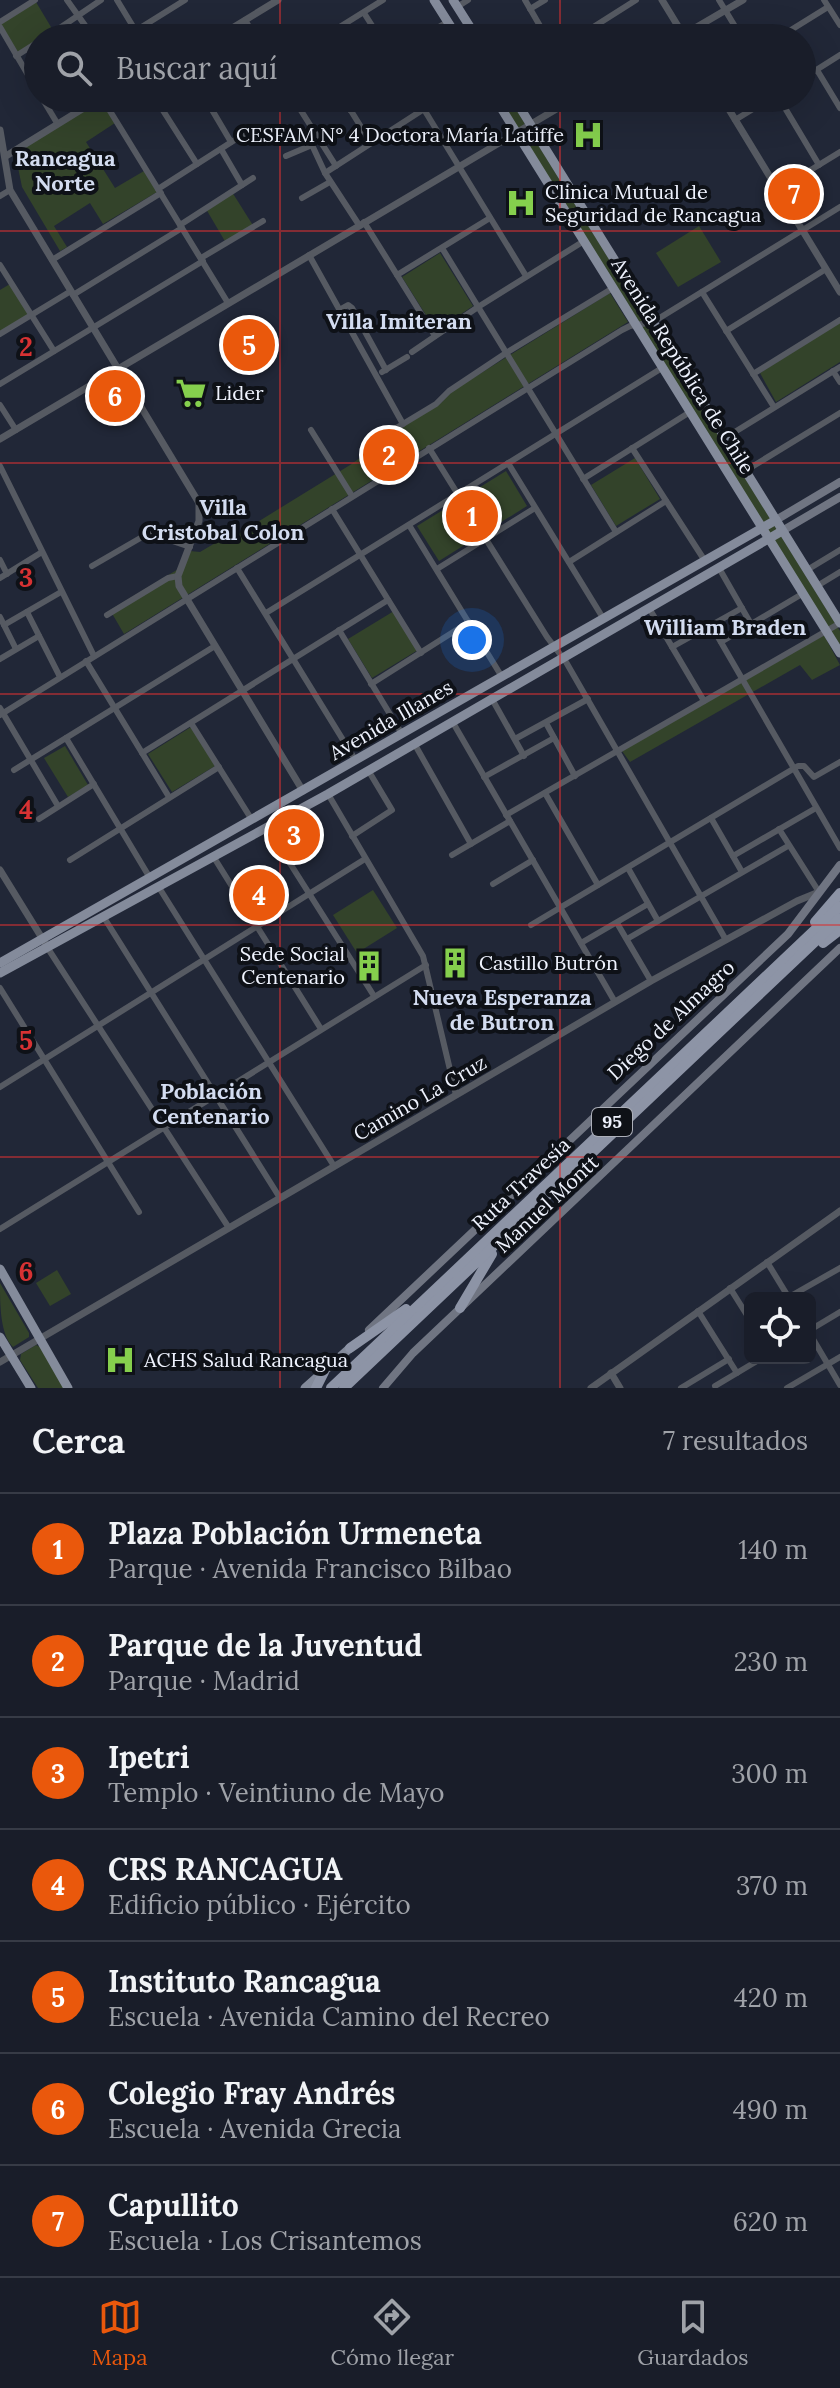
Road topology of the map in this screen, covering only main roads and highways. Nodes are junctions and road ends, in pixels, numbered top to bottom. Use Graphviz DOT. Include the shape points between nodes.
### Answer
graph roads {
  1 [pos="434,0"];
  2 [pos="458,7"];
  3 [pos="445,18"];
  4 [pos="449,24"];
  5 [pos="504,112"];
  6 [pos="522,112"];
  7 [pos="579,204"];
  8 [pos="567,213"];
  9 [pos="613,258"];
  10 [pos="599,266"];
  11 [pos="715,422"];
  12 [pos="701,431"];
  13 [pos="840,482"];
  14 [pos="840,497"];
  15 [pos="776,520"];
  16 [pos="762,528"];
  17 [pos="782,531"];
  18 [pos="768,539"];
  19 [pos="804,566"];
  20 [pos="787,569"];
  21 [pos="840,623"];
  22 [pos="840,653"];
  23 [pos="356,761"];
  24 [pos="365,772"];
  25 [pos="334,773"];
  26 [pos="303,791"];
  27 [pos="328,794"];
  28 [pos="269,810"];
  29 [pos="296,811"];
  30 [pos="272,824"];
  31 [pos="840,865"];
  32 [pos="840,893"];
  33 [pos="840,906"];
  34 [pos="840,918"];
  35 [pos="840,930"];
  36 [pos="45,943"];
  37 [pos="840,948"];
  38 [pos="0,963"];
  39 [pos="779,970"];
  40 [pos="0,973"];
  41 [pos="504,1236"];
  42 [pos="0,1269"];
  43 [pos="446,1279"];
  44 [pos="460,1308"];
  45 [pos="0,1337"];
  46 [pos="350,1348"];
  47 [pos="324,1372"];
  48 [pos="31,1388"];
  49 [pos="68,1388"];
  50 [pos="305,1388"];
  51 [pos="316,1388"];
  52 [pos="331,1388"];
  53 [pos="344,1388"];
  54 [pos="383,1388"];
  1 -- 3 [label="main road"];
  2 -- 3 [label="main road"];
  3 -- 4 [label="main road"];
  5 -- 8 [label="main road, Avenida República de Chile"];
  6 -- 7 [label="main road, Avenida República de Chile"];
  7 -- 8 [label="main road"];
  7 -- 9 [label="main road, Avenida República de Chile"];
  8 -- 10 [label="main road, Avenida República de Chile"];
  9 -- 10 [label="main road"];
  9 -- 11 [label="main road, Avenida República de Chile"];
  10 -- 12 [label="main road, Avenida República de Chile"];
  11 -- 12 [label="main road"];
  11 -- 15 [label="main road, Avenida República de Chile"];
  12 -- 16 [label="main road, Avenida República de Chile"];
  13 -- 15 [label="main road, Avenida Illanes"];
  14 -- 17 [label="main road, Avenida Illanes"];
  15 -- 16 [label="main road, Avenida Illanes"];
  15 -- 17 [label="main road, Avenida República de Chile"];
  16 -- 18 [label="main road, Avenida República de Chile"];
  16 -- 23 [label="main road, Avenida Illanes"];
  17 -- 18 [label="main road, Avenida Illanes"];
  17 -- 19 [label="main road, Avenida República de Chile"];
  18 -- 20 [label="main road, Avenida República de Chile"];
  18 -- 24 [label="main road, Avenida Illanes"];
  19 -- 20 [label="main road"];
  19 -- 21 [label="main road, Avenida República de Chile"];
  20 -- 22 [label="main road, Avenida República de Chile"];
  23 -- 24 [label="main road"];
  23 -- 25 [label="main road, Avenida Illanes"];
  24 -- 27 [label="main road, Avenida Illanes"];
  25 -- 26 [label="main road, Avenida Illanes"];
  25 -- 27 [label="main road"];
  26 -- 28 [label="main road, Avenida Illanes"];
  26 -- 29 [label="main road"];
  27 -- 29 [label="main road, Avenida Illanes"];
  28 -- 30 [label="main road"];
  28 -- 36 [label="main road, Avenida Illanes"];
  29 -- 30 [label="main road, Avenida Illanes"];
  30 -- 36 [label="main road, Avenida Illanes"];
  31 -- 46 [label="main road, Diego de Almagro" via="788,934"];
  32 -- 39 [label="highway"];
  33 -- 39 [label="highway, Ruta Travesía / 95"];
  34 -- 39 [label="highway, Ruta Travesía / 95"];
  35 -- 39 [label="highway"];
  36 -- 38 [label="main road, Avenida Illanes"];
  36 -- 40 [label="main road, Avenida Illanes"];
  37 -- 44 [label="main road, Manuel Montt"];
  39 -- 41 [label="highway, Ruta Travesía / 95"];
  39 -- 43 [label="highway, Ruta Travesía / 95"];
  41 -- 44 [label="highway"];
  41 -- 53 [label="highway, Ruta Travesía / 95"];
  42 -- 49 [label="main road"];
  43 -- 46 [label="highway"];
  43 -- 52 [label="highway, Ruta Travesía / 95"];
  44 -- 54 [label="main road, Manuel Montt"];
  45 -- 48 [label="main road"];
  46 -- 47 [label="main road, Diego de Almagro"];
  47 -- 50 [label="main road, Diego de Almagro"];
  47 -- 51 [label="highway"];
}
